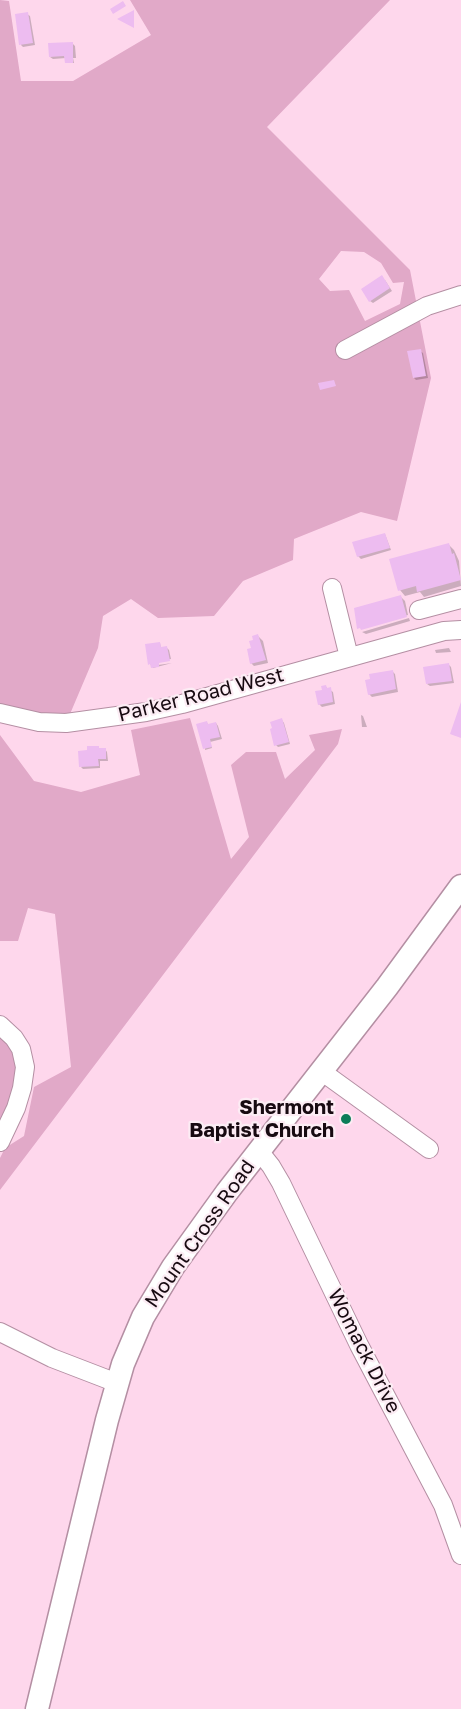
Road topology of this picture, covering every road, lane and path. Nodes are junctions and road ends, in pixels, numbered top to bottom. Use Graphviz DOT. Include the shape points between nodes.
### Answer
graph roads {
  1 [pos="461,295"];
  2 [pos="345,350"];
  3 [pos="332,588"];
  4 [pos="461,599"];
  5 [pos="419,610"];
  6 [pos="461,630"];
  7 [pos="349,657"];
  8 [pos="0,714"];
  9 [pos="461,886"];
  10 [pos="0,1025"];
  11 [pos="321,1071"];
  12 [pos="0,1142"];
  13 [pos="429,1149"];
  14 [pos="259,1151"];
  15 [pos="0,1332"];
  16 [pos="117,1383"];
  17 [pos="461,1555"];
  18 [pos="37,1709"];
  1 -- 2 [label="street" via="427,306"];
  3 -- 7 [label="street"];
  4 -- 5 [label="street"];
  6 -- 7 [label="street, Parker Road West" via="444,631"];
  7 -- 8 [label="street, Parker Road West" via="146,712 66,723"];
  9 -- 11 [label="main road, Mount Cross Road"];
  10 -- 12 [label="street" via="17,1044 25,1067 16,1108"];
  11 -- 13 [label="street"];
  11 -- 14 [label="main road, Mount Cross Road"];
  14 -- 16 [label="main road, Mount Cross Road" via="167,1277 143,1317"];
  14 -- 17 [label="street, Womack Drive" via="281,1183 443,1505"];
  15 -- 16 [label="street" via="52,1358"];
  16 -- 18 [label="main road, Mount Cross Road"];
}
